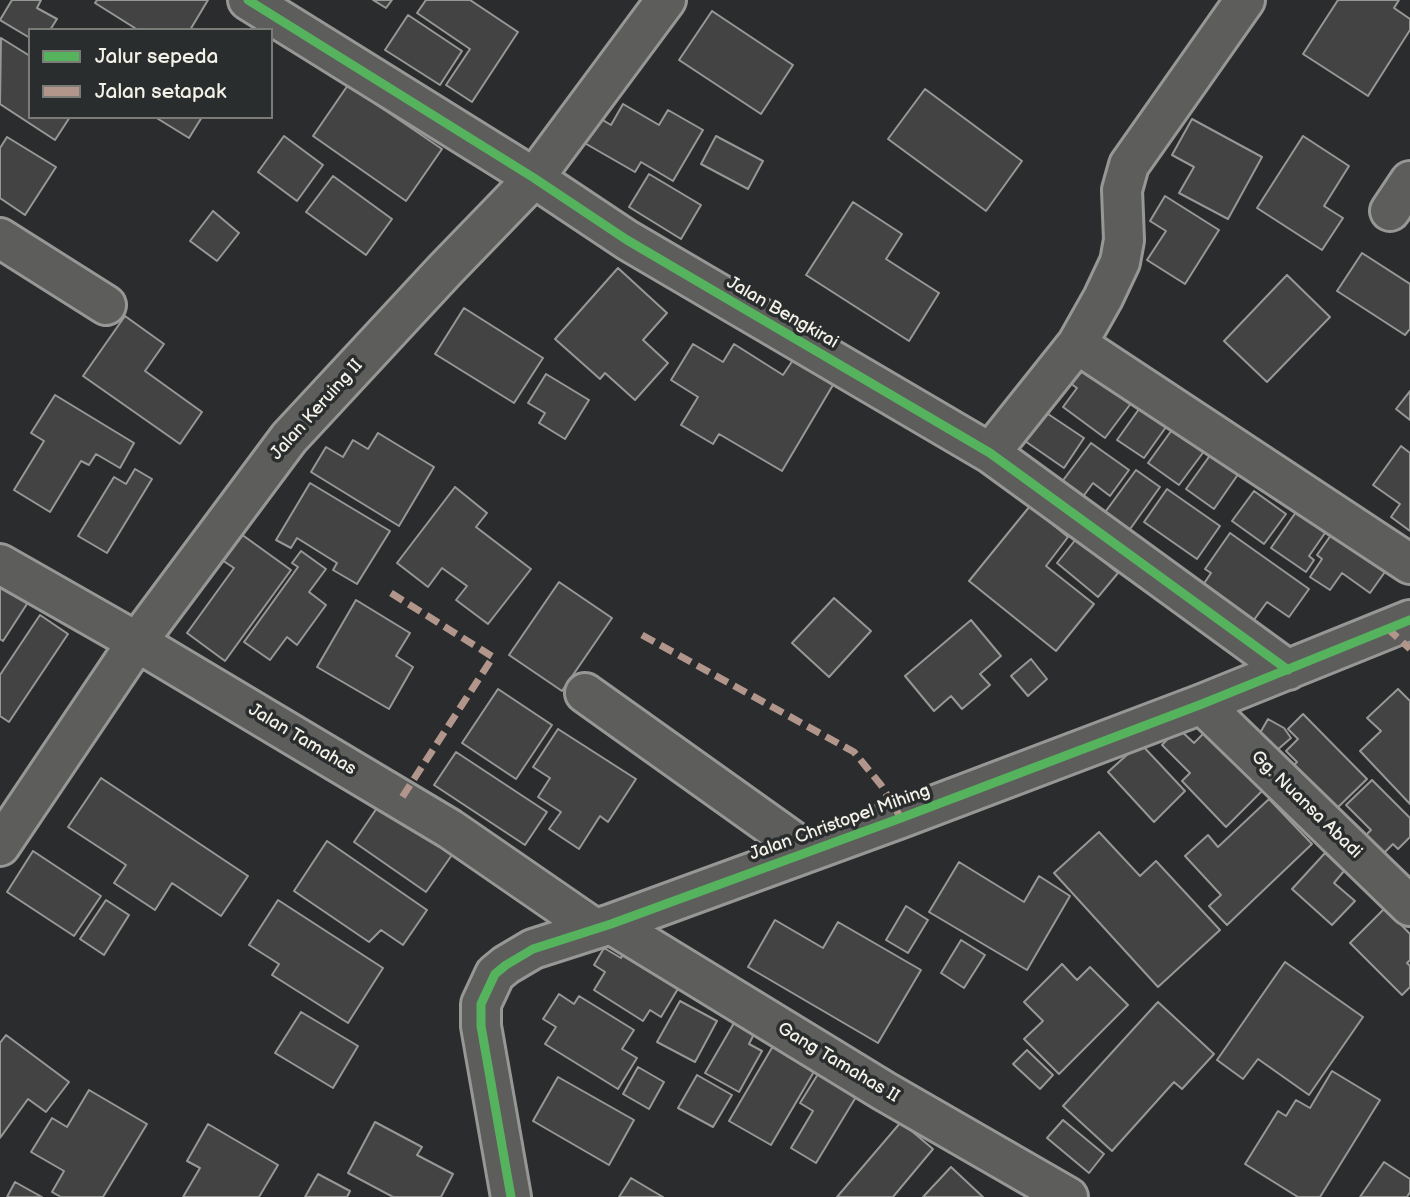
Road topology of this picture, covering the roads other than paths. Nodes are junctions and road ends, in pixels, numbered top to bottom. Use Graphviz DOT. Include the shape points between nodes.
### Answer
graph roads {
  1 [pos="248,0"];
  2 [pos="666,0"];
  3 [pos="1245,0"];
  4 [pos="534,178"];
  5 [pos="0,238"];
  6 [pos="106,305"];
  7 [pos="1077,344"];
  8 [pos="990,453"];
  9 [pos="1410,564"];
  10 [pos="0,565"];
  11 [pos="1402,632"];
  12 [pos="137,642"];
  13 [pos="1288,670"];
  14 [pos="585,693"];
  15 [pos="1202,704"];
  16 [pos="0,846"];
  17 [pos="808,852"];
  18 [pos="1410,906"];
  19 [pos="603,927"];
  20 [pos="511,1197"];
  21 [pos="1068,1197"];
  1 -- 4 [label="street, Jalan Bengkirai"];
  2 -- 4 [label="street, Jalan Keruing II"];
  3 -- 7 [label="street" via="1129,166 1122,190 1124,240 1119,262"];
  4 -- 8 [label="street, Jalan Bengkirai" via="627,240"];
  4 -- 12 [label="street, Jalan Keruing II" via="289,438"];
  5 -- 6 [label="street"];
  7 -- 8 [label="street"];
  7 -- 9 [label="street"];
  8 -- 13 [label="street, Jalan Bengkirai"];
  10 -- 12 [label="street, Jalan Tamahas"];
  11 -- 13 [label="street, Jalan Christopel Mihing"];
  12 -- 16 [label="street, Jalan Keruing II"];
  12 -- 19 [label="street, Jalan Tamahas" via="450,829"];
  13 -- 15 [label="street, Jalan Christopel Mihing"];
  14 -- 17 [label="street"];
  15 -- 17 [label="street, Jalan Christopel Mihing"];
  15 -- 18 [label="street, Gg. Nuansa Abadi"];
  17 -- 19 [label="street, Jalan Christopel Mihing"];
  19 -- 20 [label="street, Jalan Christopel Mihing" via="533,950 506,965 495,974 481,1004"];
  19 -- 21 [label="street, Gang Tamahas II"];
}
